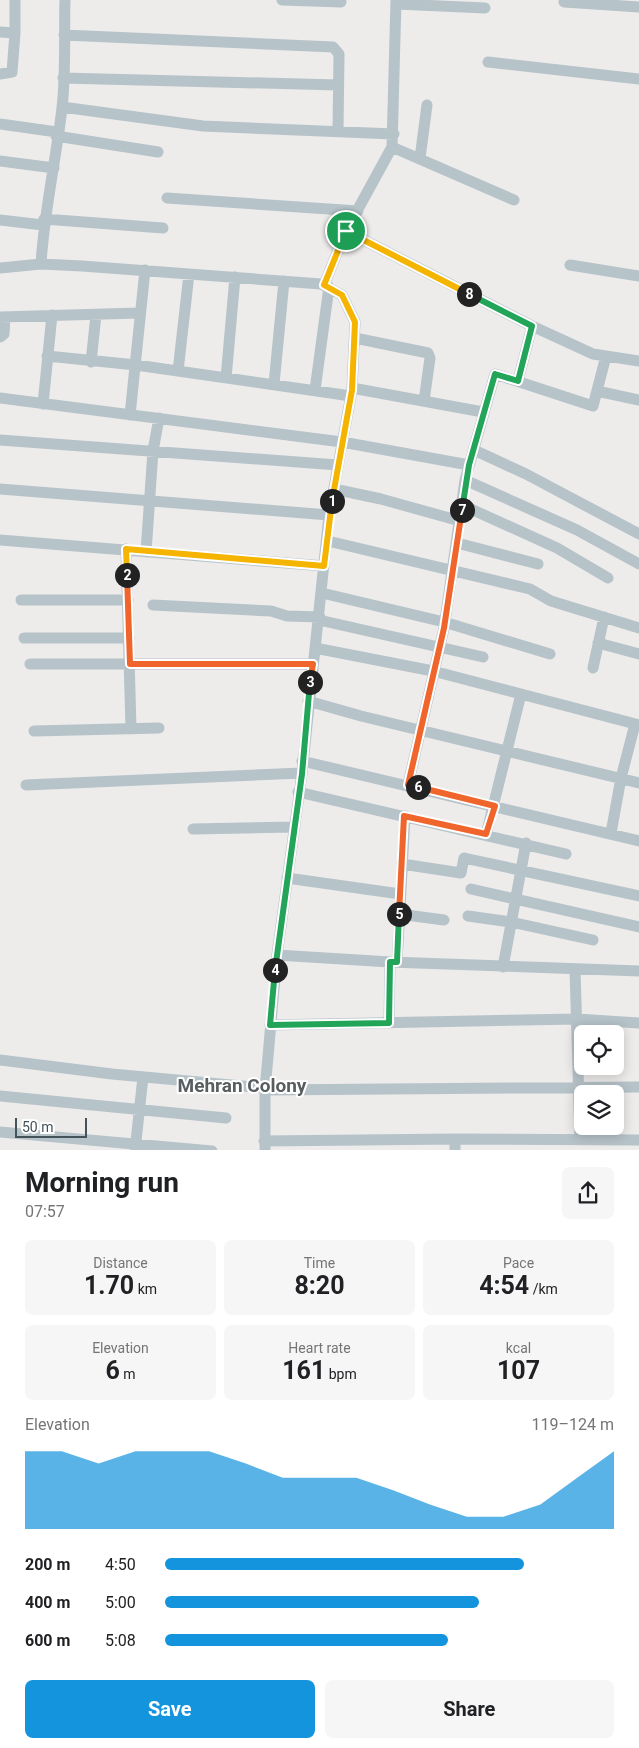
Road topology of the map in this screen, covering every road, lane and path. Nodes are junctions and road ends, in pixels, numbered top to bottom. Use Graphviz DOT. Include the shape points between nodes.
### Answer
graph roads {
  1 [pos="16,0"];
  2 [pos="65,0"];
  3 [pos="282,0"];
  4 [pos="341,2"];
  5 [pos="396,2"];
  6 [pos="564,2"];
  7 [pos="639,7"];
  8 [pos="485,8"];
  9 [pos="0,32"];
  10 [pos="15,33"];
  11 [pos="64,35"];
  12 [pos="488,62"];
  13 [pos="0,74"];
  14 [pos="63,78"];
  15 [pos="639,79"];
  16 [pos="338,85"];
  17 [pos="427,105"];
  18 [pos="62,107"];
  19 [pos="0,124"];
  20 [pos="338,130"];
  21 [pos="57,134"];
  22 [pos="394,134"];
  23 [pos="392,147"];
  24 [pos="158,152"];
  25 [pos="420,158"];
  26 [pos="0,161"];
  27 [pos="54,168"];
  28 [pos="167,198"];
  29 [pos="514,200"];
  30 [pos="358,211"];
  31 [pos="0,220"];
  32 [pos="44,222"];
  33 [pos="163,228"];
  34 [pos="346,231"];
  35 [pos="40,264"];
  36 [pos="570,265"];
  37 [pos="0,268"];
  38 [pos="145,270"];
  39 [pos="189,274"];
  40 [pos="639,276"];
  41 [pos="235,277"];
  42 [pos="284,281"];
  43 [pos="326,286"];
  44 [pos="139,313"];
  45 [pos="52,315"];
  46 [pos="96,315"];
  47 [pos="3,317"];
  48 [pos="532,326"];
  49 [pos="0,337"];
  50 [pos="355,338"];
  51 [pos="47,356"];
  52 [pos="606,356"];
  53 [pos="639,361"];
  54 [pos="91,362"];
  55 [pos="136,365"];
  56 [pos="178,371"];
  57 [pos="226,378"];
  58 [pos="518,381"];
  59 [pos="274,384"];
  60 [pos="315,390"];
  61 [pos="597,391"];
  62 [pos="351,392"];
  63 [pos="0,398"];
  64 [pos="639,400"];
  65 [pos="424,401"];
  66 [pos="43,404"];
  67 [pos="483,412"];
  68 [pos="130,415"];
  69 [pos="159,418"];
  70 [pos="0,440"];
  71 [pos="342,442"];
  72 [pos="153,450"];
  73 [pos="474,450"];
  74 [pos="338,465"];
  75 [pos="469,465"];
  76 [pos="465,480"];
  77 [pos="0,489"];
  78 [pos="334,490"];
  79 [pos="150,500"];
  80 [pos="462,505"];
  81 [pos="329,515"];
  82 [pos="460,522"];
  83 [pos="639,534"];
  84 [pos="0,540"];
  85 [pos="328,541"];
  86 [pos="458,543"];
  87 [pos="126,549"];
  88 [pos="146,552"];
  89 [pos="538,564"];
  90 [pos="639,564"];
  91 [pos="324,566"];
  92 [pos="453,570"];
  93 [pos="608,578"];
  94 [pos="322,593"];
  95 [pos="21,600"];
  96 [pos="128,600"];
  97 [pos="153,605"];
  98 [pos="604,617"];
  99 [pos="320,618"];
  100 [pos="444,622"];
  101 [pos="639,628"];
  102 [pos="24,638"];
  103 [pos="129,638"];
  104 [pos="598,643"];
  105 [pos="439,646"];
  106 [pos="315,648"];
  107 [pos="550,654"];
  108 [pos="639,654"];
  109 [pos="483,656"];
  110 [pos="30,664"];
  111 [pos="130,664"];
  112 [pos="313,664"];
  113 [pos="593,668"];
  114 [pos="433,671"];
  115 [pos="521,694"];
  116 [pos="308,701"];
  117 [pos="637,724"];
  118 [pos="160,728"];
  119 [pos="132,729"];
  120 [pos="420,730"];
  121 [pos="34,731"];
  122 [pos="508,750"];
  123 [pos="302,761"];
  124 [pos="302,774"];
  125 [pos="621,778"];
  126 [pos="639,783"];
  127 [pos="26,785"];
  128 [pos="408,785"];
  129 [pos="298,792"];
  130 [pos="495,806"];
  131 [pos="404,816"];
  132 [pos="294,826"];
  133 [pos="193,829"];
  134 [pos="611,833"];
  135 [pos="486,834"];
  136 [pos="639,841"];
  137 [pos="526,843"];
  138 [pos="566,854"];
  139 [pos="402,864"];
  140 [pos="521,870"];
  141 [pos="287,878"];
  142 [pos="471,889"];
  143 [pos="400,894"];
  144 [pos="639,896"];
  145 [pos="516,899"];
  146 [pos="399,914"];
  147 [pos="468,916"];
  148 [pos="444,920"];
  149 [pos="511,922"];
  150 [pos="639,927"];
  151 [pos="593,940"];
  152 [pos="277,955"];
  153 [pos="393,962"];
  154 [pos="502,967"];
  155 [pos="575,969"];
  156 [pos="639,970"];
  157 [pos="576,1019"];
  158 [pos="389,1023"];
  159 [pos="639,1023"];
  160 [pos="270,1025"];
  161 [pos="0,1060"];
  162 [pos="143,1077"];
  163 [pos="578,1085"];
  164 [pos="624,1087"];
  165 [pos="639,1087"];
  166 [pos="574,1088"];
  167 [pos="265,1089"];
  168 [pos="0,1096"];
  169 [pos="139,1110"];
  170 [pos="226,1118"];
  171 [pos="0,1132"];
  172 [pos="580,1135"];
  173 [pos="580,1139"];
  174 [pos="639,1140"];
  175 [pos="342,1145"];
  176 [pos="455,1145"];
  177 [pos="264,1146"];
  178 [pos="135,1147"];
  179 [pos="212,1150"];
  1 -- 10 [label="street"];
  2 -- 11 [label="street"];
  3 -- 4 [label="street"];
  5 -- 8 [label="street"];
  5 -- 22 [label="street"];
  6 -- 7 [label="street"];
  9 -- 10 [label="street"];
  10 -- 13 [label="street" via="12,72"];
  11 -- 14 [label="street"];
  11 -- 16 [label="street" via="333,47 338,54"];
  12 -- 15 [label="street"];
  14 -- 16 [label="street"];
  14 -- 18 [label="street"];
  16 -- 20 [label="street"];
  17 -- 25 [label="street"];
  18 -- 20 [label="street" via="203,126"];
  18 -- 21 [label="street"];
  19 -- 21 [label="street"];
  20 -- 22 [label="street"];
  21 -- 24 [label="street"];
  21 -- 27 [label="street"];
  22 -- 23 [label="street"];
  23 -- 25 [label="street"];
  23 -- 30 [label="street"];
  25 -- 29 [label="street"];
  26 -- 27 [label="street"];
  27 -- 32 [label="street"];
  28 -- 30 [label="street"];
  30 -- 34 [label="street"];
  31 -- 32 [label="street"];
  32 -- 33 [label="street"];
  32 -- 35 [label="street"];
  34 -- 43 [label="street"];
  34 -- 48 [label="street"];
  35 -- 37 [label="street"];
  35 -- 38 [label="street"];
  36 -- 40 [label="street"];
  38 -- 39 [label="street"];
  38 -- 44 [label="street"];
  39 -- 41 [label="street"];
  39 -- 56 [label="street"];
  41 -- 42 [label="street"];
  41 -- 57 [label="street"];
  42 -- 43 [label="street"];
  42 -- 59 [label="street"];
  43 -- 50 [label="street" via="342,295 346,302 355,322"];
  43 -- 60 [label="street"];
  44 -- 46 [label="street"];
  44 -- 55 [label="street"];
  45 -- 46 [label="street"];
  45 -- 47 [label="street"];
  45 -- 51 [label="street"];
  46 -- 54 [label="street"];
  47 -- 49 [label="street" via="4,334"];
  48 -- 52 [label="street" via="593,354"];
  48 -- 58 [label="street"];
  50 -- 62 [label="street"];
  50 -- 65 [label="street" via="428,353"];
  51 -- 54 [label="street"];
  51 -- 66 [label="street"];
  52 -- 53 [label="street"];
  52 -- 61 [label="street"];
  54 -- 55 [label="street"];
  55 -- 56 [label="street"];
  55 -- 68 [label="street"];
  56 -- 57 [label="street"];
  57 -- 59 [label="street"];
  58 -- 61 [label="street" via="593,406"];
  58 -- 67 [label="street" via="495,374"];
  59 -- 60 [label="street"];
  60 -- 62 [label="street"];
  61 -- 64 [label="street"];
  62 -- 65 [label="street"];
  62 -- 71 [label="street"];
  63 -- 66 [label="street"];
  65 -- 67 [label="street"];
  66 -- 68 [label="street"];
  67 -- 73 [label="street"];
  68 -- 69 [label="street"];
  69 -- 71 [label="street"];
  69 -- 72 [label="street"];
  70 -- 72 [label="street"];
  71 -- 74 [label="street"];
  71 -- 75 [label="street"];
  72 -- 74 [label="street"];
  72 -- 79 [label="street"];
  73 -- 75 [label="street"];
  73 -- 83 [label="street"];
  74 -- 78 [label="street"];
  75 -- 76 [label="street"];
  76 -- 80 [label="street"];
  76 -- 90 [label="street" via="577,530"];
  77 -- 79 [label="street"];
  78 -- 81 [label="street"];
  78 -- 82 [label="street" via="381,499"];
  79 -- 81 [label="street"];
  79 -- 88 [label="street"];
  80 -- 82 [label="street"];
  80 -- 93 [label="street" via="557,548"];
  81 -- 85 [label="street"];
  82 -- 86 [label="street"];
  84 -- 87 [label="street"];
  85 -- 91 [label="street"];
  85 -- 92 [label="street"];
  86 -- 89 [label="street"];
  86 -- 92 [label="street"];
  87 -- 88 [label="street"];
  87 -- 96 [label="street"];
  88 -- 91 [label="street"];
  91 -- 94 [label="street"];
  92 -- 98 [label="street" via="530,590 551,601"];
  92 -- 100 [label="street"];
  94 -- 99 [label="street"];
  94 -- 100 [label="street"];
  95 -- 96 [label="street"];
  96 -- 103 [label="street"];
  97 -- 99 [label="street" via="271,610 287,616"];
  98 -- 101 [label="street"];
  98 -- 104 [label="street"];
  99 -- 105 [label="street"];
  99 -- 106 [label="street"];
  100 -- 105 [label="street"];
  100 -- 107 [label="street"];
  102 -- 103 [label="street"];
  103 -- 111 [label="street"];
  104 -- 108 [label="street"];
  104 -- 113 [label="street"];
  105 -- 109 [label="street"];
  105 -- 114 [label="street"];
  106 -- 112 [label="street"];
  106 -- 114 [label="street"];
  110 -- 111 [label="street"];
  111 -- 112 [label="street"];
  111 -- 119 [label="street"];
  112 -- 116 [label="street"];
  114 -- 115 [label="street"];
  114 -- 120 [label="street"];
  115 -- 117 [label="street"];
  115 -- 122 [label="street"];
  116 -- 120 [label="street"];
  116 -- 123 [label="street"];
  117 -- 125 [label="street"];
  118 -- 119 [label="street"];
  119 -- 121 [label="street"];
  120 -- 122 [label="street"];
  120 -- 128 [label="street"];
  122 -- 125 [label="street"];
  122 -- 130 [label="street"];
  123 -- 124 [label="street"];
  123 -- 128 [label="street"];
  124 -- 127 [label="street"];
  124 -- 129 [label="street"];
  125 -- 126 [label="street"];
  125 -- 134 [label="street"];
  128 -- 130 [label="street"];
  129 -- 131 [label="street"];
  129 -- 132 [label="street"];
  130 -- 134 [label="street"];
  130 -- 135 [label="street"];
  131 -- 135 [label="street"];
  131 -- 139 [label="street"];
  132 -- 133 [label="street"];
  132 -- 141 [label="street"];
  134 -- 136 [label="street"];
  135 -- 137 [label="street"];
  137 -- 138 [label="street"];
  137 -- 140 [label="street"];
  139 -- 140 [label="street" via="461,873 464,858"];
  139 -- 143 [label="street"];
  140 -- 144 [label="street"];
  140 -- 145 [label="street"];
  141 -- 143 [label="street"];
  141 -- 152 [label="street"];
  142 -- 145 [label="street"];
  143 -- 146 [label="street"];
  145 -- 149 [label="street"];
  145 -- 150 [label="street"];
  146 -- 148 [label="street"];
  146 -- 153 [label="street"];
  147 -- 149 [label="street"];
  149 -- 151 [label="street"];
  149 -- 154 [label="street"];
  152 -- 153 [label="street"];
  152 -- 160 [label="street"];
  153 -- 154 [label="street"];
  153 -- 158 [label="street"];
  154 -- 155 [label="street"];
  155 -- 156 [label="street"];
  155 -- 157 [label="street"];
  157 -- 158 [label="street"];
  157 -- 159 [label="street"];
  157 -- 163 [label="street"];
  158 -- 160 [label="street"];
  160 -- 167 [label="street"];
  161 -- 162 [label="street"];
  162 -- 167 [label="street"];
  162 -- 169 [label="street"];
  164 -- 165 [label="street"];
  166 -- 167 [label="street"];
  167 -- 177 [label="street"];
  168 -- 169 [label="street"];
  169 -- 170 [label="street"];
  169 -- 178 [label="street"];
  171 -- 178 [label="street"];
  172 -- 173 [label="street"];
  173 -- 174 [label="street"];
  173 -- 176 [label="street"];
  175 -- 176 [label="street"];
  175 -- 177 [label="street"];
  178 -- 179 [label="street"];
}
